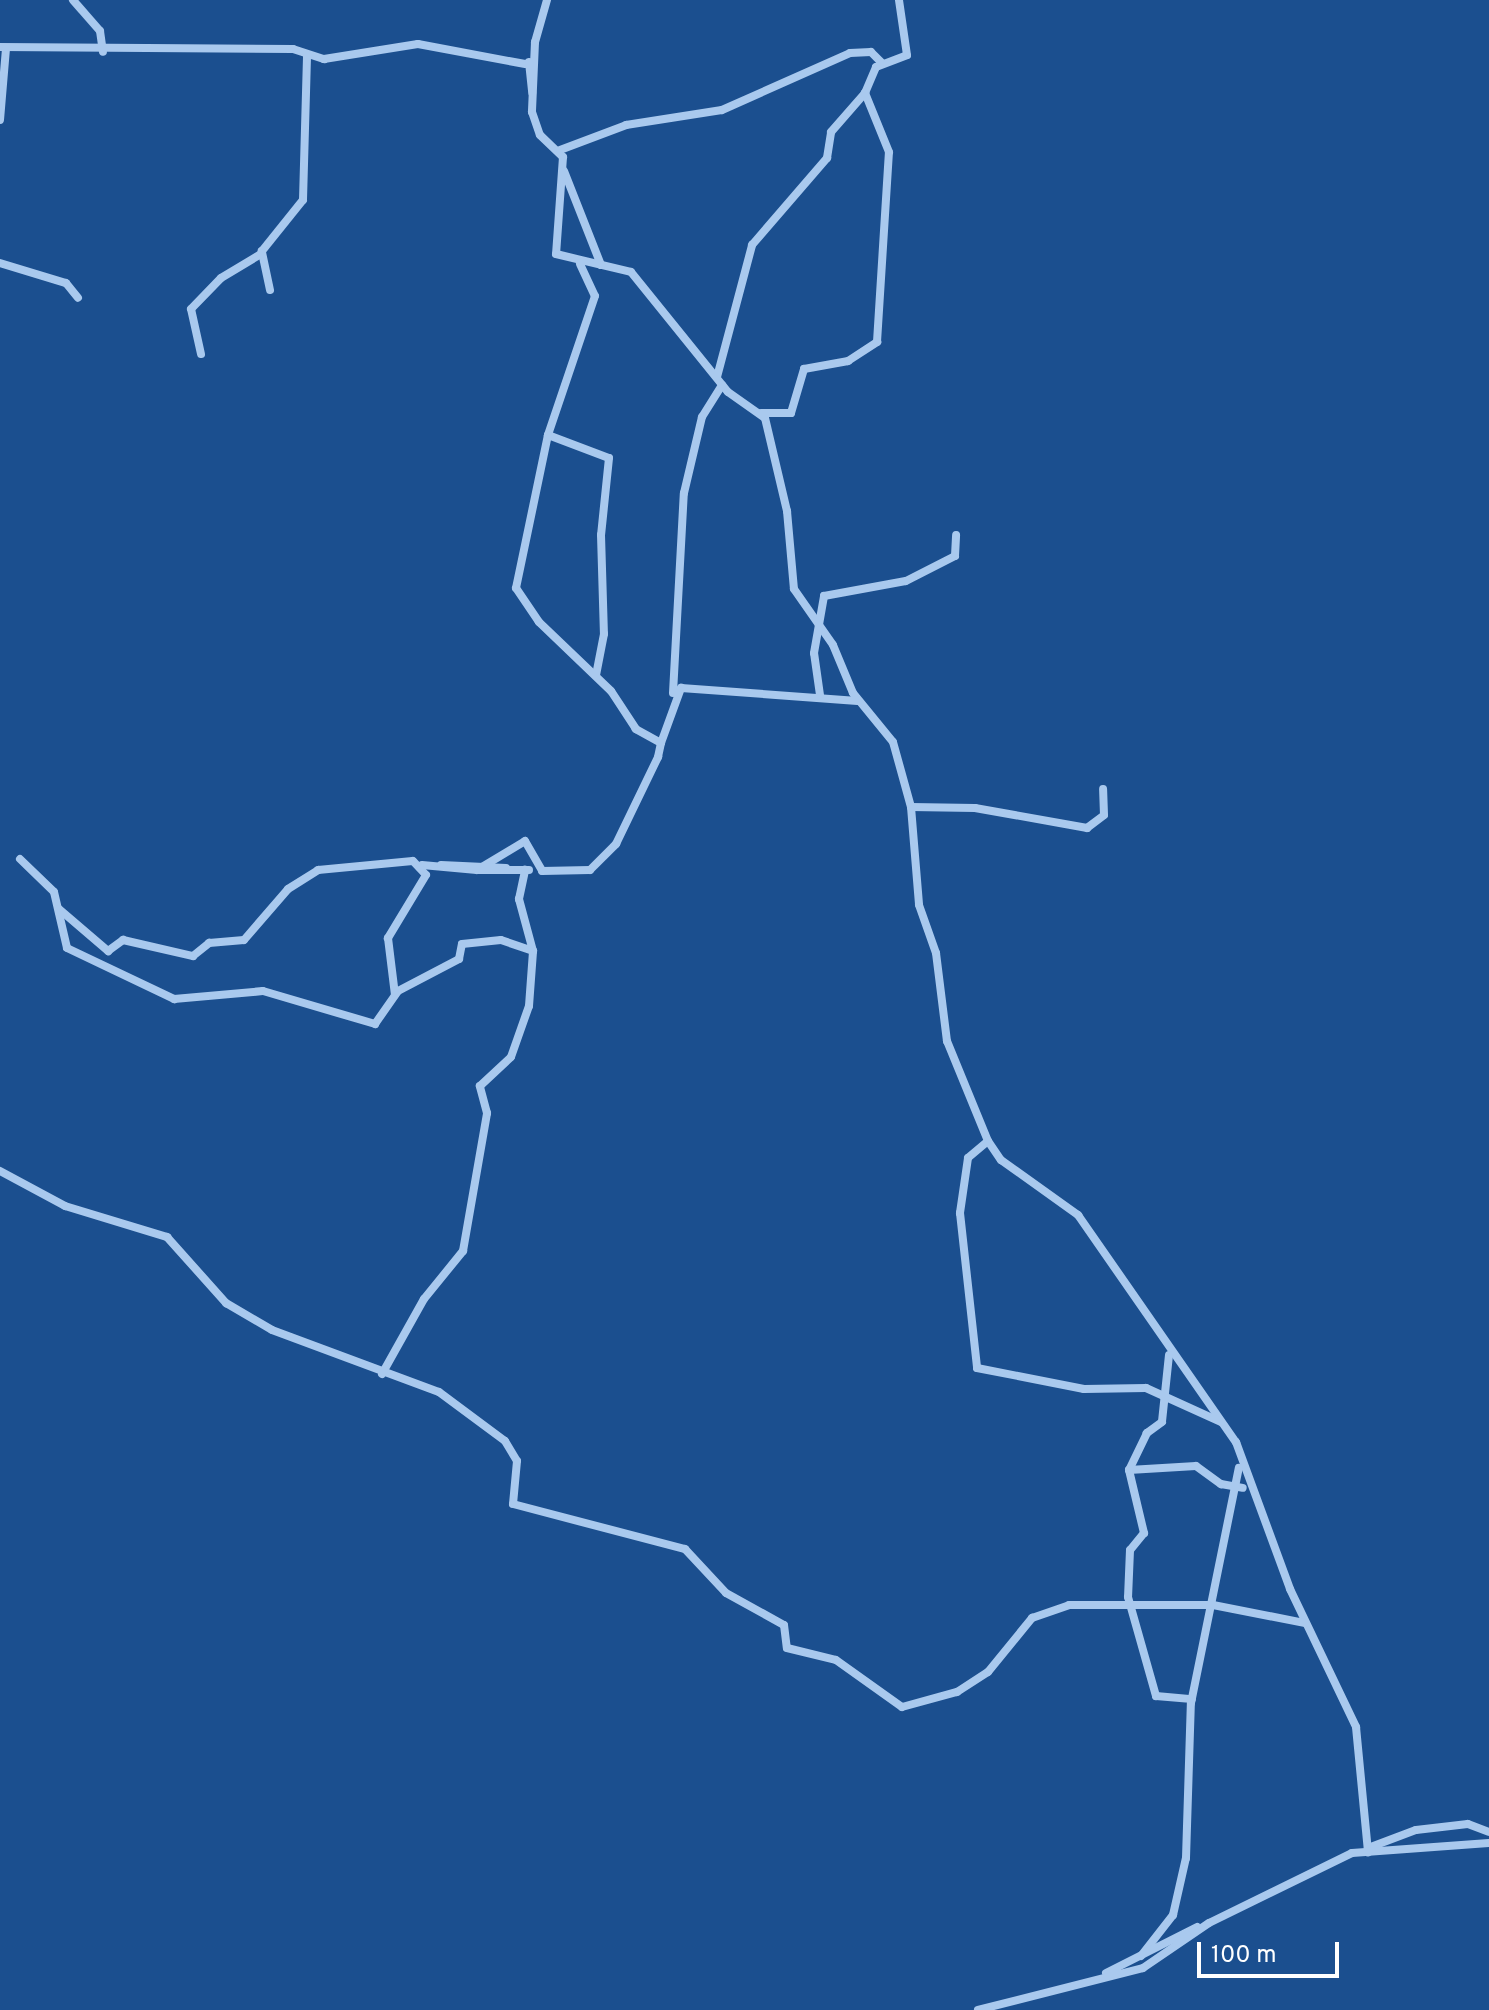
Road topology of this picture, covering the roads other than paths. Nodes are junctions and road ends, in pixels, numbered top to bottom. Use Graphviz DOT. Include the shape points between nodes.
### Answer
graph roads {
  1 [pos="73,0"];
  2 [pos="547,0"];
  3 [pos="899,0"];
  4 [pos="3,48"];
  5 [pos="103,52"];
  6 [pos="535,54"];
  7 [pos="307,56"];
  8 [pos="882,63"];
  9 [pos="525,64"];
  10 [pos="865,93"];
  11 [pos="534,98"];
  12 [pos="0,120"];
  13 [pos="560,150"];
  14 [pos="564,171"];
  15 [pos="261,254"];
  16 [pos="0,263"];
  17 [pos="580,264"];
  18 [pos="601,265"];
  19 [pos="270,290"];
  20 [pos="78,298"];
  21 [pos="201,354"];
  22 [pos="720,381"];
  23 [pos="760,413"];
  24 [pos="548,435"];
  25 [pos="956,535"];
  26 [pos="816,620"];
  27 [pos="596,675"];
  28 [pos="673,693"];
  29 [pos="820,695"];
  30 [pos="858,701"];
  31 [pos="661,743"];
  32 [pos="1103,789"];
  33 [pos="911,807"];
  34 [pos="20,859"];
  35 [pos="422,865"];
  36 [pos="491,865"];
  37 [pos="439,866"];
  38 [pos="506,868"];
  39 [pos="477,870"];
  40 [pos="525,870"];
  41 [pos="542,871"];
  42 [pos="426,875"];
  43 [pos="59,909"];
  44 [pos="533,951"];
  45 [pos="395,995"];
  46 [pos="988,1141"];
  47 [pos="0,1171"];
  48 [pos="1168,1354"];
  49 [pos="382,1374"];
  50 [pos="1167,1395"];
  51 [pos="1221,1422"];
  52 [pos="1129,1470"];
  53 [pos="1243,1488"];
  54 [pos="1210,1605"];
  55 [pos="1134,1608"];
  56 [pos="1305,1623"];
  57 [pos="1192,1699"];
  58 [pos="1489,1832"];
  59 [pos="1489,1843"];
  60 [pos="1366,1850"];
  61 [pos="1209,1923"];
  62 [pos="1141,1956"];
  63 [pos="1094,1978"];
  64 [pos="978,2010"];
  1 -- 5 [label="street" via="104,37"];
  2 -- 6 [label="street"];
  3 -- 8 [label="street" via="907,55"];
  4 -- 5 [label="street"];
  4 -- 12 [label="street"];
  5 -- 7 [label="street" via="293,49"];
  6 -- 9 [label="street"];
  6 -- 11 [label="street"];
  7 -- 9 [label="street" via="418,44"];
  7 -- 15 [label="street" via="302,203"];
  8 -- 10 [label="street"];
  8 -- 13 [label="street" via="871,52 850,53 722,110 626,125"];
  9 -- 11 [label="street"];
  10 -- 22 [label="street" via="831,132 827,158 794,187 752,245"];
  10 -- 23 [label="street" via="889,152 877,342 848,361 804,369 791,413"];
  11 -- 13 [label="street" via="537,131"];
  13 -- 14 [label="street"];
  14 -- 17 [label="street" via="554,248"];
  14 -- 18 [label="street"];
  15 -- 19 [label="street"];
  15 -- 21 [label="street" via="221,278 191,309"];
  16 -- 20 [label="street" via="66,283"];
  17 -- 18 [label="street"];
  17 -- 24 [label="street" via="595,296"];
  18 -- 22 [label="street" via="621,267 641,281"];
  22 -- 23 [label="street"];
  22 -- 28 [label="street" via="702,417 684,493"];
  23 -- 26 [label="street" via="783,491 792,584"];
  24 -- 27 [label="street" via="516,588"];
  24 -- 27 [label="street" via="609,458 601,535 604,634"];
  25 -- 26 [label="street" via="955,556 906,581 829,594"];
  26 -- 29 [label="street"];
  26 -- 30 [label="street"];
  27 -- 31 [label="street" via="636,729"];
  28 -- 29 [label="street"];
  28 -- 31 [label="street" via="670,731"];
  29 -- 30 [label="street"];
  30 -- 33 [label="street" via="888,732"];
  31 -- 41 [label="street" via="604,861 580,873"];
  32 -- 33 [label="street" via="1104,815 1087,828 960,807"];
  33 -- 46 [label="street" via="919,905 936,953 947,1041"];
  34 -- 43 [label="street" via="49,884"];
  35 -- 37 [label="street"];
  35 -- 42 [label="street"];
  35 -- 43 [label="street" via="387,858 318,870 288,889 244,940 209,943 193,956 123,940 108,951"];
  36 -- 37 [label="street"];
  36 -- 38 [label="street"];
  36 -- 39 [label="street"];
  36 -- 41 [label="street" via="525,841"];
  37 -- 39 [label="street"];
  37 -- 42 [label="street"];
  38 -- 39 [label="street"];
  38 -- 40 [label="street"];
  40 -- 41 [label="street"];
  40 -- 44 [label="street" via="519,899"];
  42 -- 45 [label="street" via="388,938"];
  43 -- 45 [label="street" via="61,935 76,956 174,999 263,991 375,1024"];
  44 -- 45 [label="street" via="501,940 463,944 458,960"];
  44 -- 49 [label="street" via="529,1006 516,1049 480,1088 488,1111 463,1251 424,1299"];
  46 -- 48 [label="street" via="1001,1160 1078,1215"];
  46 -- 50 [label="street" via="968,1158 960,1213 976,1367 1084,1389 1141,1387"];
  47 -- 49 [label="street" via="65,1206 167,1237 231,1308"];
  48 -- 50 [label="street"];
  48 -- 51 [label="street" via="1198,1380"];
  49 -- 55 [label="street" via="439,1392 505,1441 517,1461 513,1504 685,1549 726,1593 782,1623 787,1648 836,1660 902,1707 928,1705 988,1672 1033,1618 1069,1605"];
  50 -- 51 [label="street"];
  50 -- 52 [label="street" via="1161,1424 1143,1439"];
  51 -- 53 [label="street" via="1238,1447"];
  52 -- 53 [label="street" via="1196,1466"];
  52 -- 55 [label="street" via="1144,1533 1130,1550"];
  53 -- 54 [label="street"];
  53 -- 56 [label="street"];
  54 -- 55 [label="street"];
  54 -- 56 [label="street"];
  54 -- 57 [label="street"];
  55 -- 57 [label="street" via="1156,1696"];
  56 -- 60 [label="street" via="1356,1727"];
  57 -- 62 [label="street" via="1186,1858 1173,1915"];
  58 -- 60 [label="street" via="1468,1824 1416,1830"];
  59 -- 60 [label="street"];
  60 -- 61 [label="street"];
  61 -- 62 [label="street"];
  61 -- 63 [label="street" via="1143,1968"];
  62 -- 63 [label="street"];
  63 -- 64 [label="street"];
}
